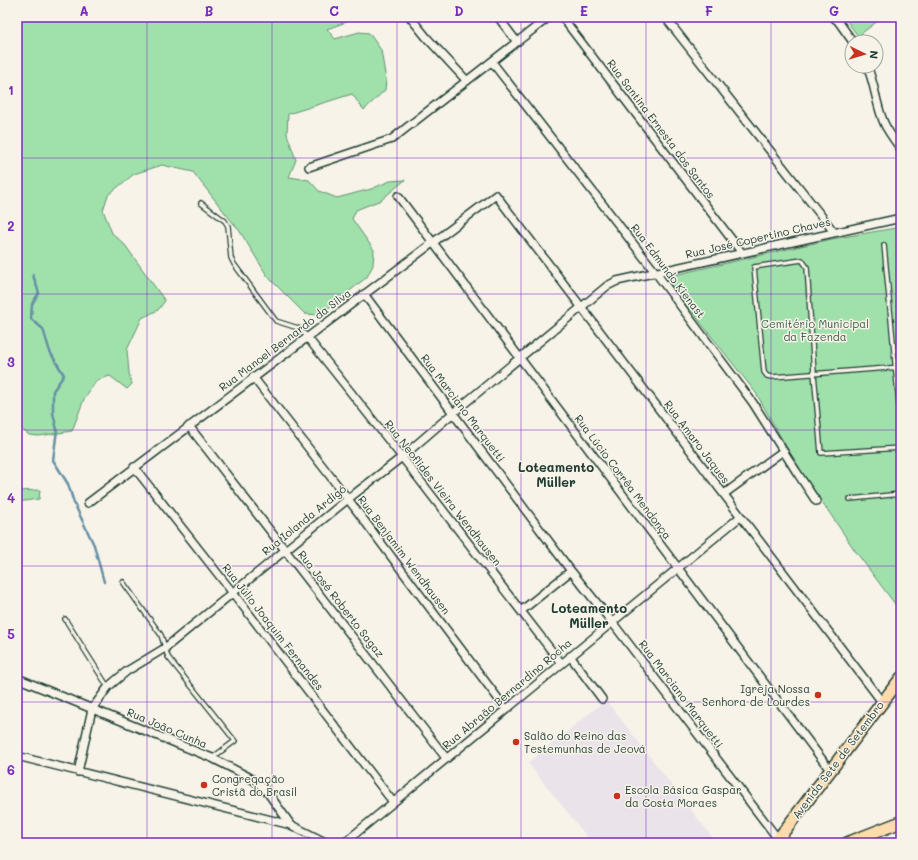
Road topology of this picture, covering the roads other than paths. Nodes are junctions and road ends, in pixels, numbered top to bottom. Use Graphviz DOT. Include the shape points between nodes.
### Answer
graph roads {
  1 [pos="410,17"];
  2 [pos="498,17"];
  3 [pos="549,17"];
  4 [pos="562,17"];
  5 [pos="665,17"];
  6 [pos="833,17"];
  7 [pos="847,34"];
  8 [pos="517,42"];
  9 [pos="492,62"];
  10 [pos="870,74"];
  11 [pos="467,81"];
  12 [pos="901,149"];
  13 [pos="309,167"];
  14 [pos="496,195"];
  15 [pos="398,196"];
  16 [pos="201,203"];
  17 [pos="901,218"];
  18 [pos="834,232"];
  19 [pos="432,242"];
  20 [pos="884,245"];
  21 [pos="742,254"];
  22 [pos="656,273"];
  23 [pos="364,294"];
  24 [pos="581,308"];
  25 [pos="307,337"];
  26 [pos="520,358"];
  27 [pos="896,367"];
  28 [pos="901,367"];
  29 [pos="814,373"];
  30 [pos="253,377"];
  31 [pos="453,413"];
  32 [pos="189,426"];
  33 [pos="901,426"];
  34 [pos="901,448"];
  35 [pos="783,451"];
  36 [pos="402,457"];
  37 [pos="134,467"];
  38 [pos="724,494"];
  39 [pos="901,494"];
  40 [pos="348,499"];
  41 [pos="850,499"];
  42 [pos="816,501"];
  43 [pos="88,503"];
  44 [pos="740,517"];
  45 [pos="286,550"];
  46 [pos="678,569"];
  47 [pos="571,571"];
  48 [pos="123,582"];
  49 [pos="233,593"];
  50 [pos="521,611"];
  51 [pos="65,619"];
  52 [pos="612,622"];
  53 [pos="165,648"];
  54 [pos="570,656"];
  55 [pos="561,663"];
  56 [pos="17,678"];
  57 [pos="901,678"];
  58 [pos="108,687"];
  59 [pos="602,699"];
  60 [pos="882,702"];
  61 [pos="506,708"];
  62 [pos="92,709"];
  63 [pos="17,756"];
  64 [pos="212,758"];
  65 [pos="446,758"];
  66 [pos="830,770"];
  67 [pos="78,772"];
  68 [pos="393,802"];
  69 [pos="901,822"];
  70 [pos="291,825"];
  71 [pos="872,839"];
  72 [pos="776,841"];
  73 [pos="327,843"];
  74 [pos="344,843"];
  75 [pos="847,843"];
  1 -- 11 [label="street"];
  2 -- 8 [label="street"];
  3 -- 8 [label="street"];
  4 -- 21 [label="street, Rua Santina Ernesta dos Santos"];
  5 -- 18 [label="street"];
  6 -- 7 [label="street"];
  8 -- 9 [label="street"];
  9 -- 11 [label="street"];
  9 -- 22 [label="street, Rua Edmundo Kienast"];
  10 -- 12 [label="street" via="884,123"];
  11 -- 13 [label="street" via="392,139"];
  14 -- 19 [label="street, Rua Manoel Bernardo da Silva"];
  14 -- 24 [label="street, Rua Amaro Jaques"];
  15 -- 19 [label="street, Rua Lúcio Corrêa Mendonça"];
  16 -- 25 [label="lane" via="225,221 228,226 231,258 276,321 298,328"];
  17 -- 18 [label="street, Rua José Copertino Chaves"];
  18 -- 21 [label="street, Rua José Copertino Chaves"];
  19 -- 23 [label="street, Rua Manoel Bernardo da Silva"];
  19 -- 26 [label="street, Rua Lúcio Corrêa Mendonça"];
  20 -- 27 [label="lane"];
  21 -- 22 [label="street, Rua José Copertino Chaves"];
  22 -- 24 [label="street, Rua José Copertino Chaves" via="611,283"];
  22 -- 35 [label="street, Rua Edmundo Kienast" via="759,410"];
  23 -- 25 [label="street, Rua Manoel Bernardo da Silva"];
  23 -- 31 [label="street, Rua Marciano Marquetti"];
  24 -- 26 [label="street, Rua Iolanda Ardigó"];
  24 -- 38 [label="street, Rua Amaro Jaques"];
  25 -- 30 [label="street, Rua Manoel Bernardo da Silva"];
  25 -- 36 [label="street, Rua Neoflides Vieira Wendhausen"];
  26 -- 31 [label="street, Rua Iolanda Ardigó"];
  26 -- 46 [label="street, Rua Lúcio Corrêa Mendonça"];
  27 -- 28 [label="lane"];
  27 -- 29 [label="lane"];
  27 -- 33 [label="lane"];
  29 -- 29 [label="lane" via="808,267 802,260 756,266 754,269 765,374 769,377"];
  29 -- 34 [label="lane" via="821,453"];
  30 -- 32 [label="street, Rua Manoel Bernardo da Silva"];
  30 -- 40 [label="street, Rua Benjamim Wendhausen"];
  31 -- 36 [label="street, Rua Iolanda Ardigó"];
  31 -- 47 [label="street, Rua Marciano Marquetti"];
  32 -- 37 [label="street, Rua Manoel Bernardo da Silva"];
  32 -- 45 [label="street, Rua José Roberto Sagaz"];
  35 -- 38 [label="street"];
  35 -- 42 [label="street, Rua Edmundo Kienast"];
  36 -- 40 [label="street, Rua Iolanda Ardigó"];
  36 -- 50 [label="street, Rua Neoflides Vieira Wendhausen"];
  37 -- 43 [label="street, Rua Manoel Bernardo da Silva"];
  37 -- 49 [label="street, Rua Júlio Joaquim Fernandes"];
  38 -- 44 [label="street, Rua Amaro Jaques"];
  39 -- 41 [label="lane"];
  40 -- 45 [label="street, Rua Iolanda Ardigó"];
  40 -- 61 [label="street, Rua Benjamim Wendhausen"];
  44 -- 46 [label="street, Rua Abraão Bernardino Rocha"];
  44 -- 60 [label="street, Rua Amaro Jaques"];
  45 -- 49 [label="street, Rua Iolanda Ardigó"];
  45 -- 65 [label="street, Rua José Roberto Sagaz"];
  46 -- 52 [label="street, Rua Abraão Bernardino Rocha"];
  46 -- 66 [label="street, Rua Lúcio Corrêa Mendonça"];
  47 -- 50 [label="street"];
  47 -- 52 [label="street, Rua Marciano Marquetti"];
  48 -- 53 [label="lane" via="160,635"];
  49 -- 53 [label="street, Rua Iolanda Ardigó"];
  49 -- 68 [label="street, Rua Júlio Joaquim Fernandes"];
  50 -- 55 [label="street, Rua Neoflides Vieira Wendhausen"];
  51 -- 58 [label="lane"];
  52 -- 54 [label="street, Rua Abraão Bernardino Rocha"];
  52 -- 72 [label="street, Rua Marciano Marquetti"];
  53 -- 58 [label="street, Rua Iolanda Ardigó"];
  53 -- 64 [label="lane" via="168,657 235,741"];
  54 -- 55 [label="street, Rua Abraão Bernardino Rocha"];
  54 -- 59 [label="street"];
  55 -- 61 [label="street, Rua Abraão Bernardino Rocha"];
  56 -- 62 [label="street, Rua João Cunha"];
  57 -- 60 [label="main road, Avenida Sete de Setembro"];
  58 -- 62 [label="street, Rua Iolanda Ardigó"];
  60 -- 66 [label="main road, Avenida Sete de Setembro"];
  61 -- 65 [label="street, Rua Abraão Bernardino Rocha"];
  62 -- 64 [label="street, Rua João Cunha"];
  62 -- 67 [label="street, Rua Iolanda Ardigó"];
  63 -- 67 [label="street"];
  64 -- 70 [label="street, Rua João Cunha" via="260,785"];
  65 -- 68 [label="street, Rua Abraão Bernardino Rocha"];
  66 -- 72 [label="main road, Avenida Sete de Setembro"];
  67 -- 70 [label="street"];
  68 -- 74 [label="street, Rua Abraão Bernardino Rocha"];
  69 -- 71 [label="main road"];
  70 -- 73 [label="street"];
  71 -- 75 [label="main road"];
}
